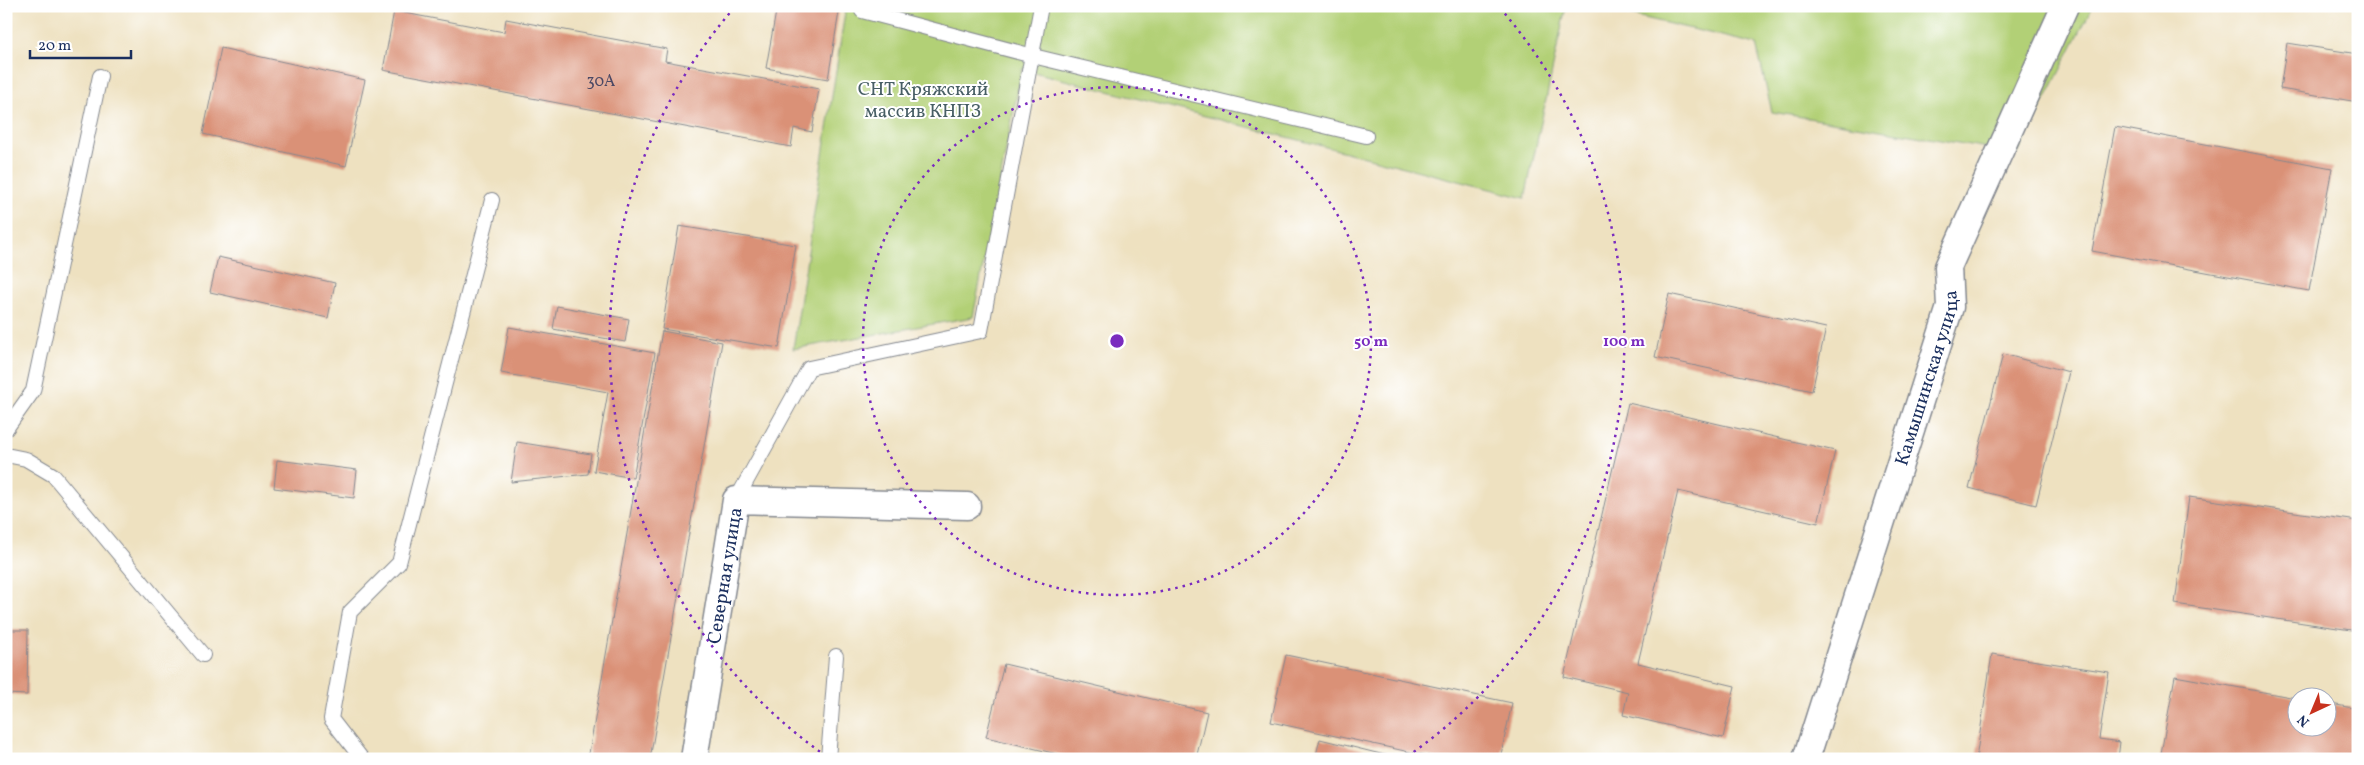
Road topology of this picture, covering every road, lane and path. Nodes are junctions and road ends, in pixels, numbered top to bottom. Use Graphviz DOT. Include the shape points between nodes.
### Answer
graph roads {
  1 [pos="1041,6"];
  2 [pos="2065,6"];
  3 [pos="862,11"];
  4 [pos="1033,56"];
  5 [pos="100,76"];
  6 [pos="1366,136"];
  7 [pos="492,200"];
  8 [pos="6,428"];
  9 [pos="6,455"];
  10 [pos="736,500"];
  11 [pos="967,506"];
  12 [pos="203,655"];
  13 [pos="836,656"];
  14 [pos="362,759"];
  15 [pos="694,759"];
  16 [pos="828,759"];
  17 [pos="1806,759"];
  1 -- 4 [label="lane"];
  2 -- 17 [label="street, Камышинская улица" via="1948,268 1950,308"];
  3 -- 4 [label="lane"];
  4 -- 6 [label="lane"];
  4 -- 10 [label="lane" via="981,331 809,368"];
  5 -- 8 [label="lane" via="34,391"];
  7 -- 14 [label="lane" via="399,563 350,612 331,719"];
  9 -- 12 [label="lane" via="26,458 53,475"];
  10 -- 11 [label="street, Северная улица"];
  10 -- 15 [label="street, Северная улица"];
  13 -- 16 [label="lane"];
}
